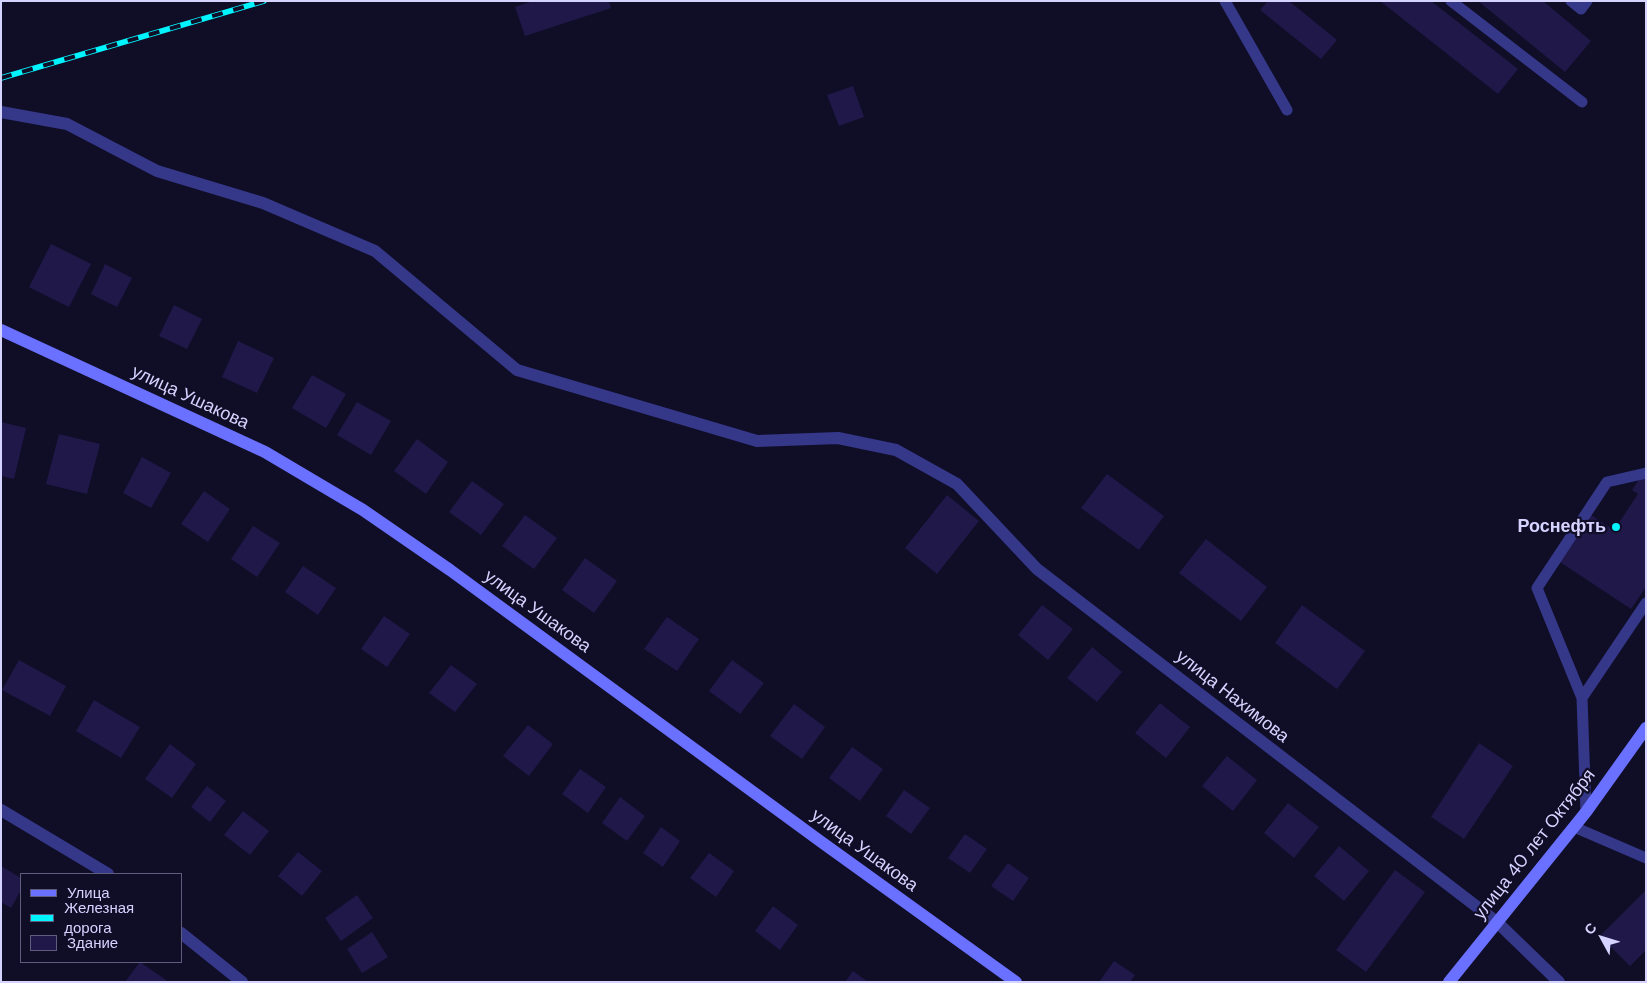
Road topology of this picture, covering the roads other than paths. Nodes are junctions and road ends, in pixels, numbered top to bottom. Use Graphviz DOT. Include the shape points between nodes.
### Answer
graph roads {
  1 [pos="1225,1"];
  2 [pos="1451,1"];
  3 [pos="1572,1"];
  4 [pos="1587,1"];
  5 [pos="1582,102"];
  6 [pos="1287,110"];
  7 [pos="1,112"];
  8 [pos="1,330"];
  9 [pos="1646,473"];
  10 [pos="1646,602"];
  11 [pos="1582,698"];
  12 [pos="1646,728"];
  13 [pos="1,810"];
  14 [pos="1586,812"];
  15 [pos="1574,827"];
  16 [pos="1646,858"];
  17 [pos="106,873"];
  18 [pos="1498,923"];
  19 [pos="182,934"];
  20 [pos="242,982"];
  21 [pos="1016,982"];
  22 [pos="1449,982"];
  23 [pos="1559,982"];
  1 -- 6 [label="lane"];
  2 -- 5 [label="lane"];
  3 -- 4 [label="lane" via="1581,9"];
  7 -- 18 [label="street, улица Нахимова" via="66,124 157,171 263,203 375,251 517,370 757,441 838,438 896,450 957,484 1037,569"];
  8 -- 21 [label="main road, улица Ушакова" via="264,452 363,510"];
  9 -- 11 [label="lane" via="1607,482 1537,588"];
  10 -- 11 [label="lane"];
  11 -- 14 [label="lane"];
  12 -- 14 [label="main road, улица 40 лет Октября"];
  13 -- 17 [label="street"];
  14 -- 15 [label="main road, улица 40 лет Октября"];
  15 -- 16 [label="lane"];
  15 -- 18 [label="main road, улица 40 лет Октября"];
  18 -- 22 [label="main road, улица 40 лет Октября"];
  18 -- 23 [label="street, улица Нахимова"];
  19 -- 20 [label="street"];
}
